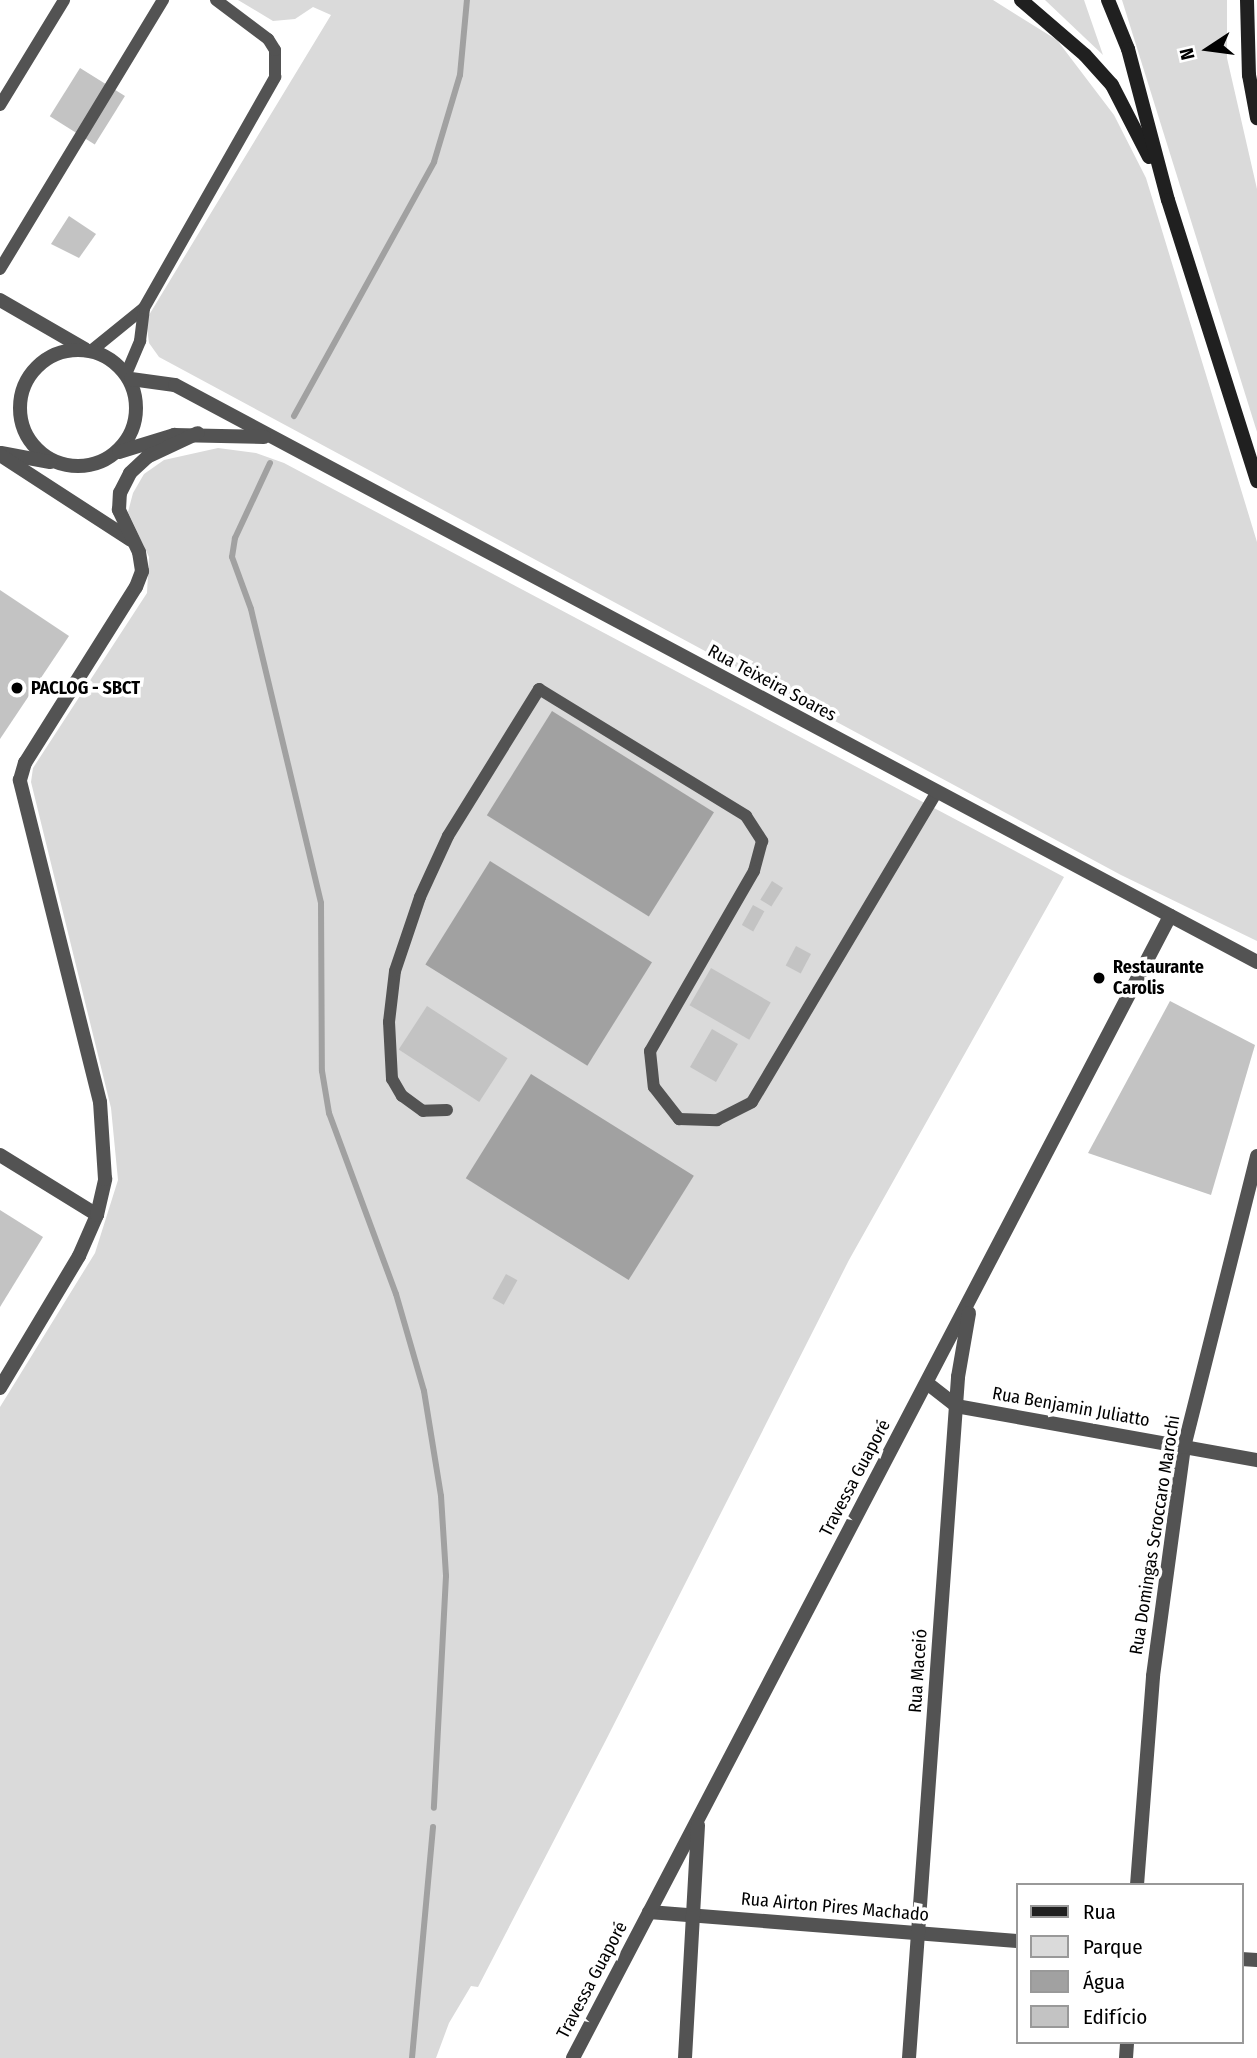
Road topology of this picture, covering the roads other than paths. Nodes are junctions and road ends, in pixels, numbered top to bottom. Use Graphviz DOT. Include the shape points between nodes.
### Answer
graph roads {
  1 [pos="64,0"];
  2 [pos="163,0"];
  3 [pos="216,0"];
  4 [pos="1021,0"];
  5 [pos="1108,0"];
  6 [pos="1247,0"];
  7 [pos="0,105"];
  8 [pos="1257,118"];
  9 [pos="1168,200"];
  10 [pos="0,269"];
  11 [pos="0,300"];
  12 [pos="144,309"];
  13 [pos="89,351"];
  14 [pos="129,375"];
  15 [pos="198,433"];
  16 [pos="269,437"];
  17 [pos="117,452"];
  18 [pos="0,454"];
  19 [pos="67,466"];
  20 [pos="1257,481"];
  21 [pos="132,541"];
  22 [pos="937,792"];
  23 [pos="1170,916"];
  24 [pos="1257,962"];
  25 [pos="447,1110"];
  26 [pos="0,1155"];
  27 [pos="1257,1156"];
  28 [pos="97,1215"];
  29 [pos="975,1287"];
  30 [pos="930,1376"];
  31 [pos="958,1377"];
  32 [pos="0,1388"];
  33 [pos="956,1406"];
  34 [pos="1184,1447"];
  35 [pos="1257,1460"];
  36 [pos="699,1818"];
  37 [pos="1137,1883"];
  38 [pos="649,1912"];
  39 [pos="693,1915"];
  40 [pos="918,1933"];
  41 [pos="1016,1941"];
  42 [pos="573,2058"];
  43 [pos="685,2058"];
  44 [pos="909,2058"];
  1 -- 7 [label="lane"];
  2 -- 10 [label="lane"];
  3 -- 12 [label="lane" via="268,39 277,63 275,77"];
  4 -- 9 [label="main road" via="1112,85"];
  5 -- 9 [label="main road" via="1128,49"];
  6 -- 8 [label="main road" via="1249,75"];
  9 -- 20 [label="main road"];
  11 -- 13 [label="street"];
  12 -- 13 [label="lane"];
  12 -- 14 [label="lane"];
  13 -- 14 [label="street"];
  13 -- 19 [label="street" via="66,350 47,358 23,388 20,408 33,445"];
  14 -- 16 [label="street, Rua Teixeira Soares" via="175,385"];
  14 -- 17 [label="street" via="135,420"];
  15 -- 16 [label="street, Rua Teixeira Soares"];
  15 -- 17 [label="street, Rua Teixeira Soares" via="174,435"];
  15 -- 21 [label="street" via="148,457 130,473 119,510"];
  16 -- 22 [label="street, Rua Teixeira Soares"];
  17 -- 19 [label="street" via="84,466"];
  18 -- 19 [label="street"];
  18 -- 21 [label="street"];
  21 -- 28 [label="street" via="142,571 136,587 25,763 20,780 100,1102 105,1179"];
  22 -- 23 [label="street, Rua Teixeira Soares"];
  22 -- 25 [label="lane" via="752,1102 717,1120 679,1118 654,1087 650,1051 754,871 762,841 746,816 539,689 448,836 420,897 395,971 389,1022 392,1079 401,1096 423,1111"];
  23 -- 24 [label="street, Rua Teixeira Soares"];
  23 -- 29 [label="street, Travessa Guaporé"];
  26 -- 28 [label="street"];
  27 -- 34 [label="street, Rua Domingas Scroccaro Marochi"];
  28 -- 32 [label="street" via="79,1256"];
  29 -- 30 [label="street, Travessa Guaporé"];
  29 -- 31 [label="street, Rua Maceió"];
  30 -- 31 [label="street" via="945,1368"];
  30 -- 33 [label="street, Rua Benjamin Juliatto"];
  30 -- 36 [label="street, Travessa Guaporé"];
  31 -- 33 [label="street, Rua Maceió"];
  33 -- 34 [label="street, Rua Benjamin Juliatto"];
  33 -- 40 [label="street, Rua Maceió"];
  34 -- 35 [label="street, Rua Benjamin Juliatto"];
  34 -- 37 [label="street, Rua Domingas Scroccaro Marochi" via="1153,1675"];
  36 -- 38 [label="street, Travessa Guaporé"];
  36 -- 39 [label="street"];
  38 -- 39 [label="street, Rua Airton Pires Machado"];
  38 -- 42 [label="street, Travessa Guaporé"];
  39 -- 40 [label="street, Rua Airton Pires Machado"];
  39 -- 43 [label="street"];
  40 -- 41 [label="street, Rua Airton Pires Machado"];
  40 -- 44 [label="street, Rua Maceió"];
}
